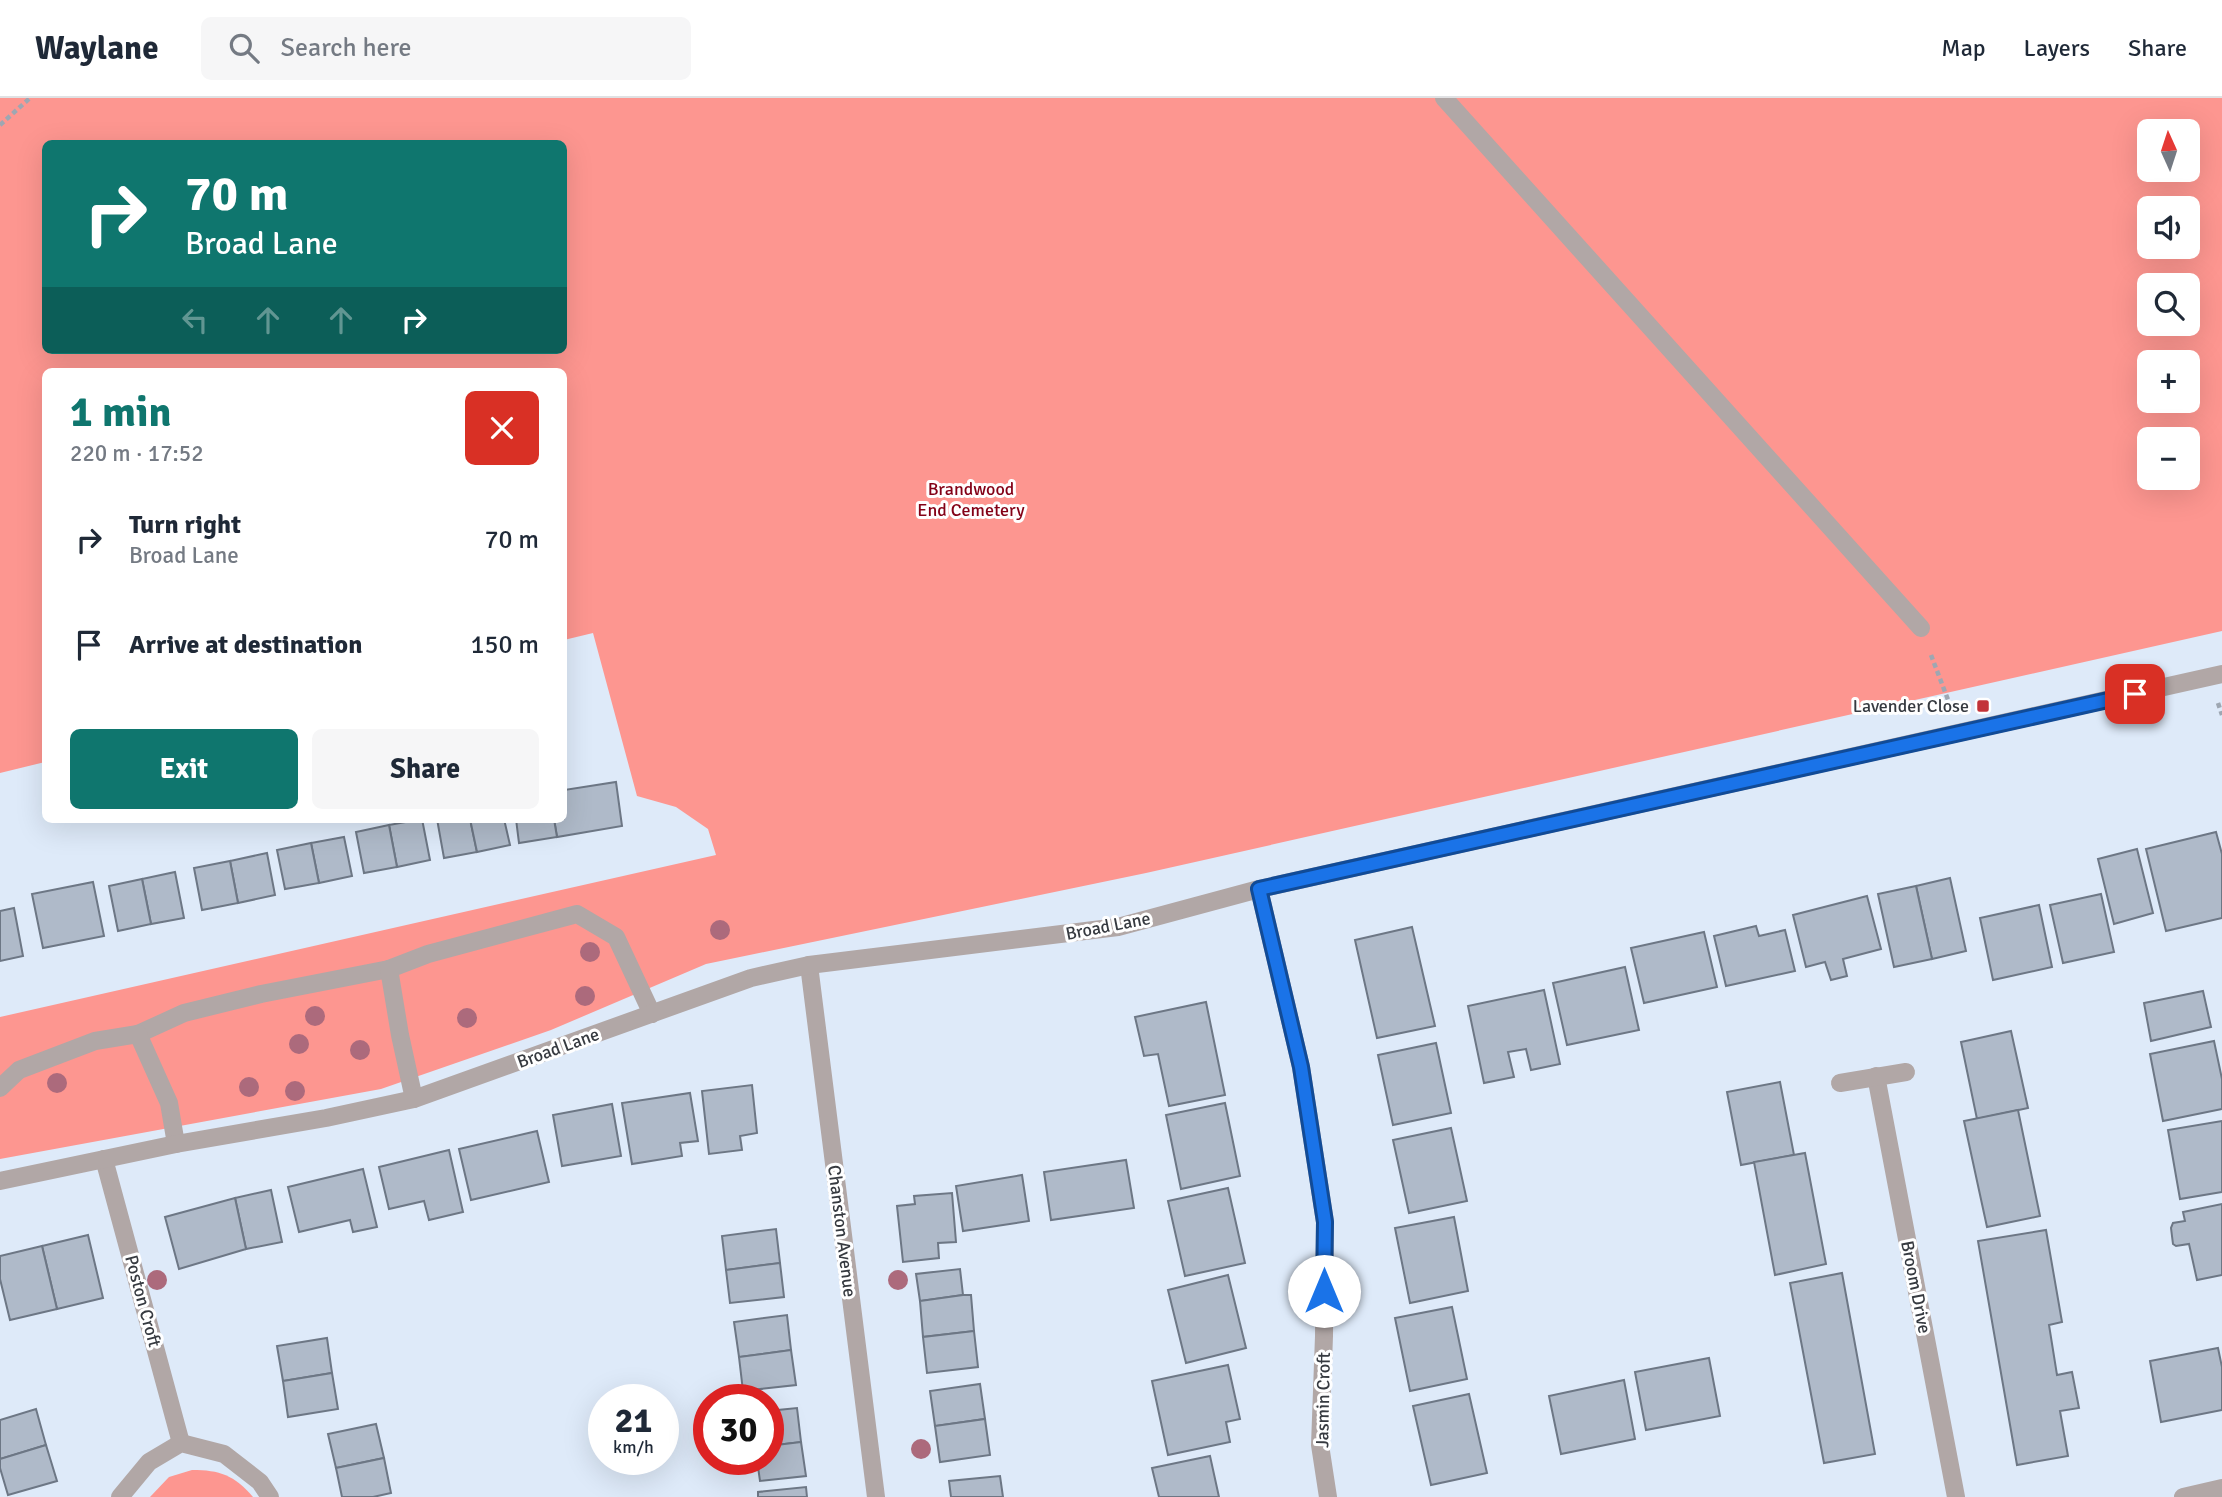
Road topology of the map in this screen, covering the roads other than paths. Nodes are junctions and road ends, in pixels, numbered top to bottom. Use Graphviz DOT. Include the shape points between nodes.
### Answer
graph roads {
  1 [pos="1444,98"];
  2 [pos="1921,628"];
  3 [pos="2222,674"];
  4 [pos="1259,889"];
  5 [pos="809,965"];
  6 [pos="389,969"];
  7 [pos="652,1014"];
  8 [pos="138,1034"];
  9 [pos="1906,1073"];
  10 [pos="1876,1076"];
  11 [pos="1840,1083"];
  12 [pos="0,1088"];
  13 [pos="414,1100"];
  14 [pos="176,1144"];
  15 [pos="104,1159"];
  16 [pos="0,1181"];
  17 [pos="181,1443"];
  18 [pos="2222,1488"];
  19 [pos="120,1497"];
  20 [pos="270,1497"];
  21 [pos="876,1497"];
  22 [pos="1328,1497"];
  23 [pos="1956,1497"];
  24 [pos="2183,1497"];
  1 -- 2 [label="street"];
  3 -- 4 [label="street, Broad Lane"];
  4 -- 5 [label="street, Broad Lane" via="1118,928"];
  4 -- 22 [label="street, Jasmin Croft" via="1301,1067 1325,1222 1320,1445"];
  5 -- 7 [label="street, Broad Lane" via="751,978"];
  5 -- 21 [label="street, Chanston Avenue"];
  6 -- 7 [label="street" via="577,914 616,937"];
  6 -- 8 [label="street" via="184,1013"];
  6 -- 13 [label="street"];
  7 -- 13 [label="street, Broad Lane"];
  8 -- 12 [label="street" via="95,1041 19,1070"];
  8 -- 14 [label="street" via="169,1104"];
  9 -- 10 [label="street"];
  10 -- 11 [label="street"];
  10 -- 23 [label="street, Broom Drive"];
  13 -- 14 [label="street, Broad Lane"];
  14 -- 15 [label="street, Broad Lane"];
  15 -- 16 [label="street, Broad Lane"];
  15 -- 17 [label="street, Poston Croft"];
  17 -- 19 [label="street" via="149,1462"];
  17 -- 20 [label="street" via="224,1454 260,1482"];
  18 -- 24 [label="street"];
}
